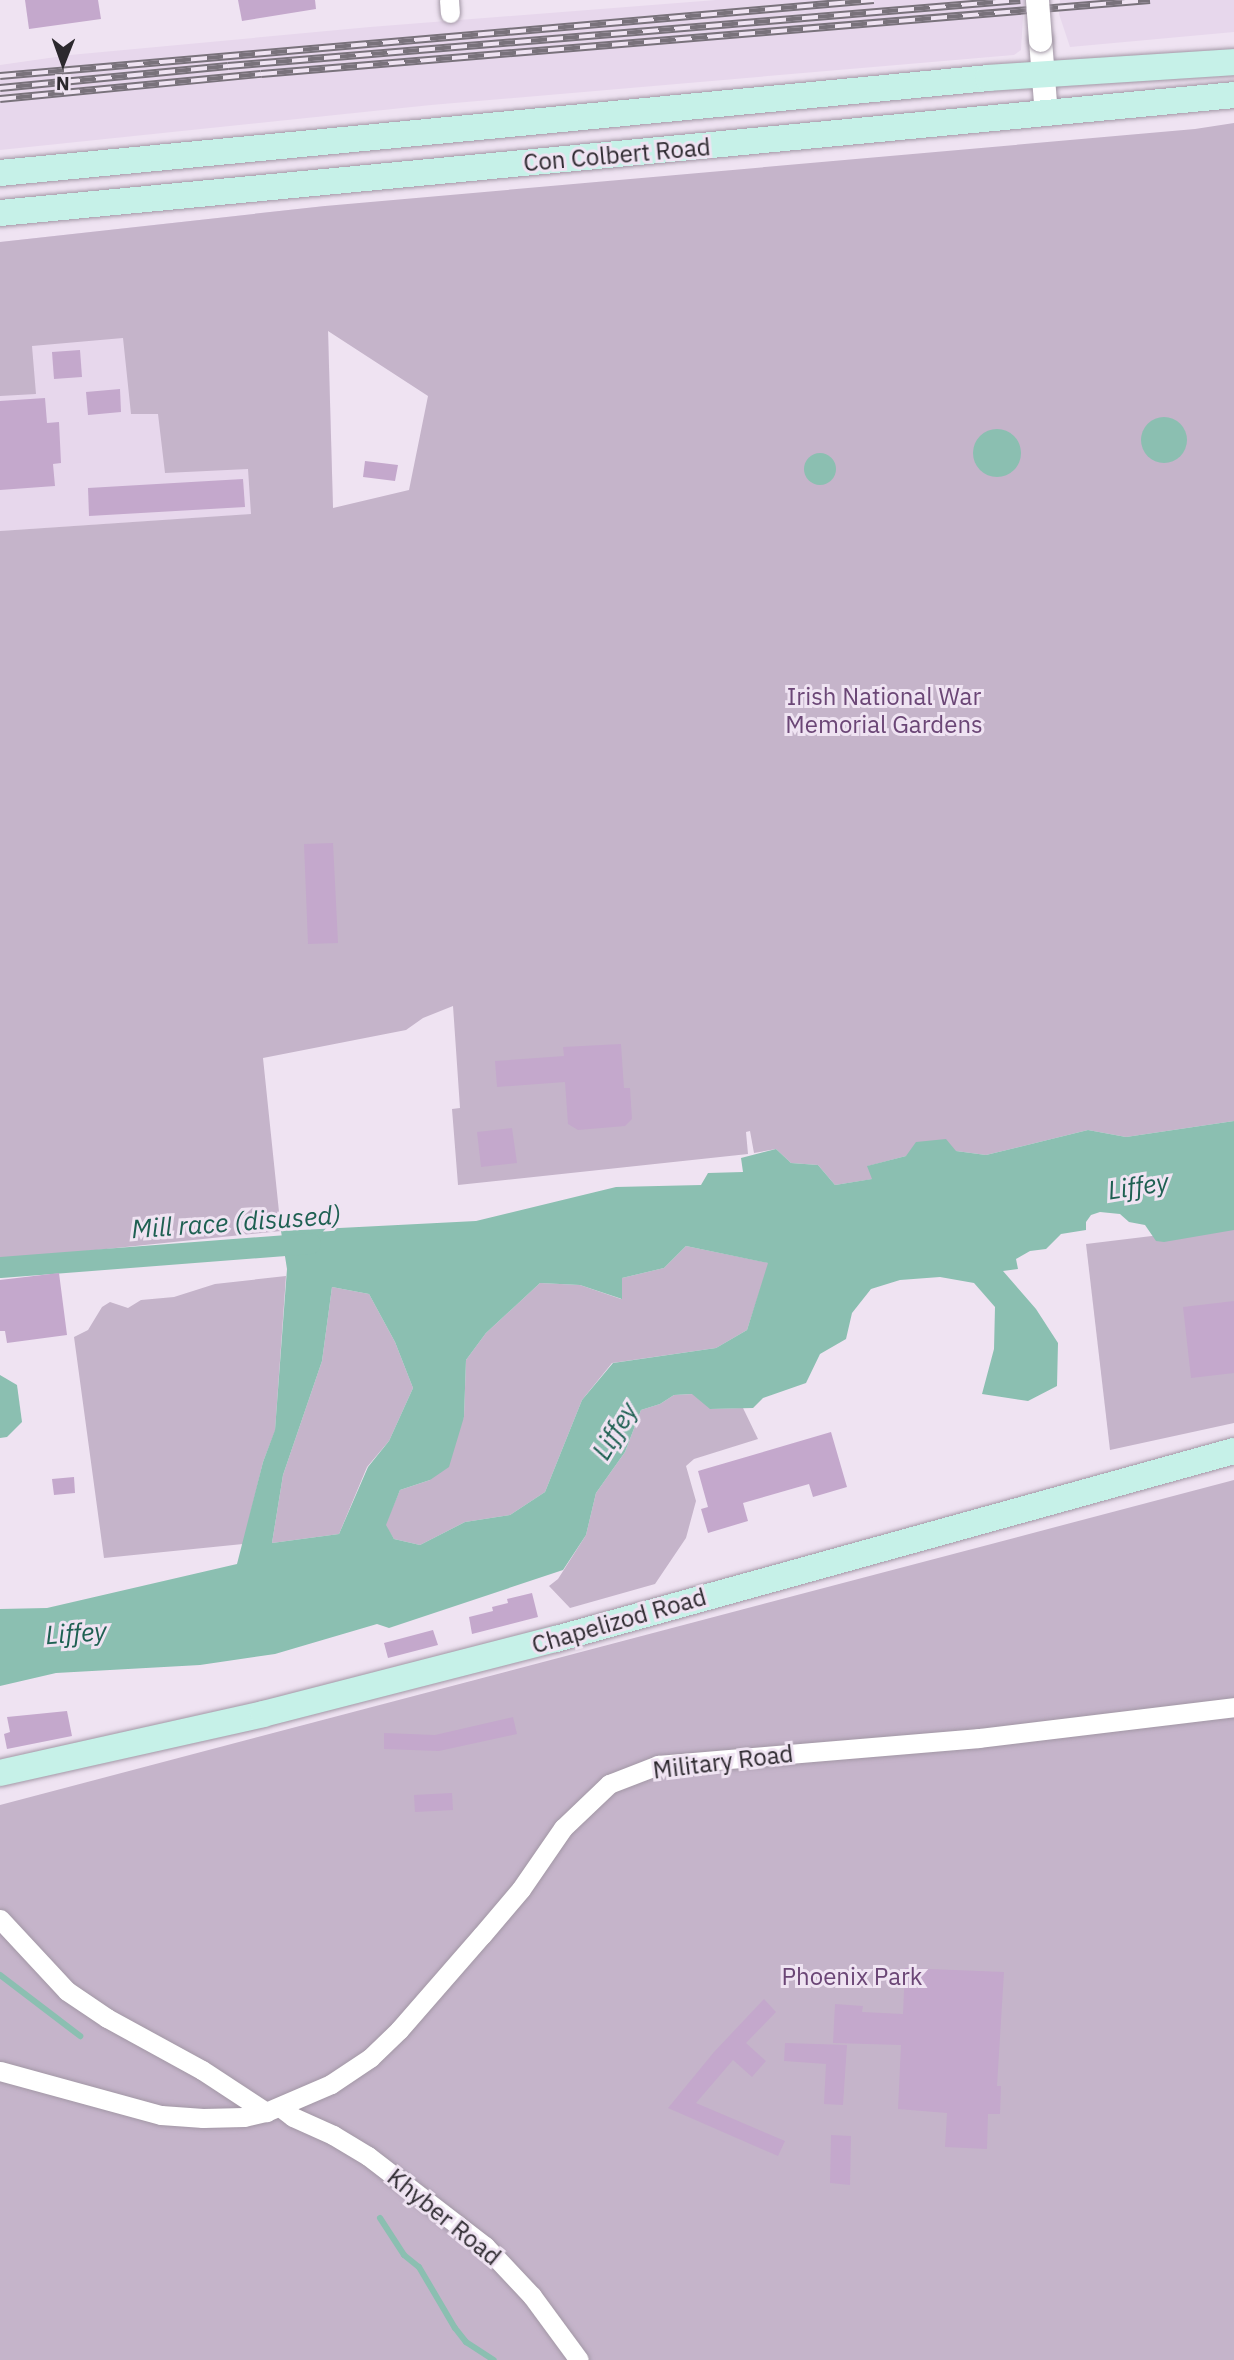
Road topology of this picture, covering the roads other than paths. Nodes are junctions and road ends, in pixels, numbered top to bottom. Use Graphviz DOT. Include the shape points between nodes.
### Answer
graph roads {
  1 [pos="1037,0"];
  2 [pos="1234,62"];
  3 [pos="1043,74"];
  4 [pos="1234,95"];
  5 [pos="1046,114"];
  6 [pos="0,173"];
  7 [pos="0,213"];
  8 [pos="1234,1451"];
  9 [pos="1234,1707"];
  10 [pos="0,1773"];
  11 [pos="0,1919"];
  12 [pos="0,2071"];
  13 [pos="273,2109"];
  14 [pos="579,2360"];
  1 -- 3 [label="street, bridge"];
  2 -- 3 [label="main road, Con Colbert Road"];
  3 -- 5 [label="street"];
  3 -- 6 [label="main road, Con Colbert Road"];
  4 -- 5 [label="main road, Con Colbert Road"];
  5 -- 7 [label="main road, Con Colbert Road"];
  8 -- 10 [label="main road, Chapelizod Road" via="556,1639 263,1714"];
  9 -- 13 [label="street, Military Road" via="979,1738 658,1765 609,1784 563,1828 521,1889 399,2030 370,2058 331,2084"];
  11 -- 13 [label="street, Khyber Road" via="66,1991"];
  12 -- 13 [label="street, Military Road" via="161,2115 244,2117"];
  13 -- 14 [label="street, Khyber Road" via="368,2156 485,2246 532,2296"];
}
